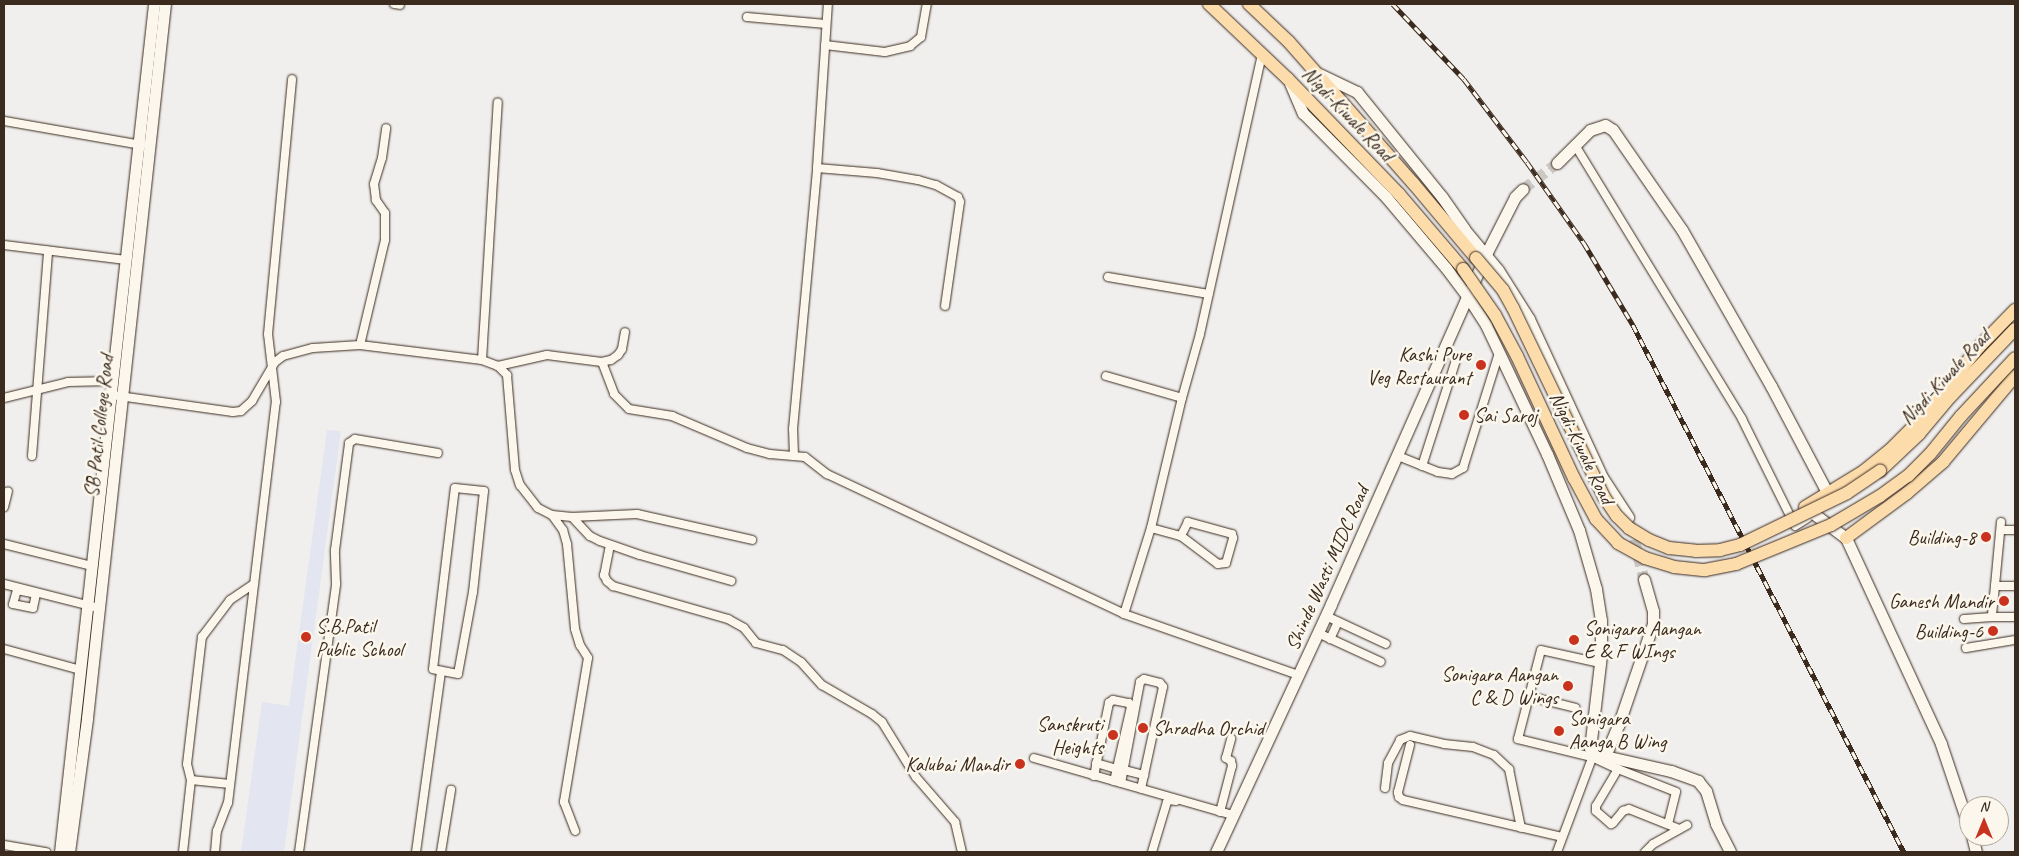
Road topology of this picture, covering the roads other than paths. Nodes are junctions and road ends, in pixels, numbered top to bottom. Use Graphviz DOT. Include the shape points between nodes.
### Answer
graph roads {
  1 [pos="154,4"];
  2 [pos="165,4"];
  3 [pos="828,4"];
  4 [pos="927,4"];
  5 [pos="1210,4"];
  6 [pos="1249,4"];
  7 [pos="746,16"];
  8 [pos="826,24"];
  9 [pos="825,45"];
  10 [pos="1262,54"];
  11 [pos="1312,70"];
  12 [pos="292,79"];
  13 [pos="1288,79"];
  14 [pos="498,102"];
  15 [pos="4,122"];
  16 [pos="386,128"];
  17 [pos="144,145"];
  18 [pos="1575,145"];
  19 [pos="1557,163"];
  20 [pos="818,168"];
  21 [pos="1523,189"];
  22 [pos="4,245"];
  23 [pos="48,251"];
  24 [pos="1486,254"];
  25 [pos="126,260"];
  26 [pos="1108,277"];
  27 [pos="1209,294"];
  28 [pos="1468,297"];
  29 [pos="945,306"];
  30 [pos="2015,310"];
  31 [pos="2015,329"];
  32 [pos="625,332"];
  33 [pos="360,345"];
  34 [pos="1499,352"];
  35 [pos="2015,358"];
  36 [pos="482,360"];
  37 [pos="1456,360"];
  38 [pos="602,362"];
  39 [pos="498,366"];
  40 [pos="270,368"];
  41 [pos="1106,376"];
  42 [pos="2015,376"];
  43 [pos="113,381"];
  44 [pos="36,389"];
  45 [pos="116,396"];
  46 [pos="4,398"];
  47 [pos="1182,398"];
  48 [pos="438,453"];
  49 [pos="32,456"];
  50 [pos="794,456"];
  51 [pos="1398,456"];
  52 [pos="1422,466"];
  53 [pos="8,490"];
  54 [pos="1828,494"];
  55 [pos="4,507"];
  56 [pos="1810,511"];
  57 [pos="552,515"];
  58 [pos="572,517"];
  59 [pos="1628,517"];
  60 [pos="1152,528"];
  61 [pos="2015,530"];
  62 [pos="1181,536"];
  63 [pos="1846,538"];
  64 [pos="752,540"];
  65 [pos="4,544"];
  66 [pos="610,545"];
  67 [pos="92,566"];
  68 [pos="1644,579"];
  69 [pos="730,581"];
  70 [pos="4,584"];
  71 [pos="254,584"];
  72 [pos="1995,586"];
  73 [pos="2015,586"];
  74 [pos="93,608"];
  75 [pos="1124,614"];
  76 [pos="1326,616"];
  77 [pos="1992,617"];
  78 [pos="2015,617"];
  79 [pos="1964,619"];
  80 [pos="1338,622"];
  81 [pos="1318,633"];
  82 [pos="1330,639"];
  83 [pos="2015,640"];
  84 [pos="1386,644"];
  85 [pos="1966,648"];
  86 [pos="4,649"];
  87 [pos="1381,662"];
  88 [pos="1600,663"];
  89 [pos="80,670"];
  90 [pos="442,671"];
  91 [pos="1298,675"];
  92 [pos="1528,696"];
  93 [pos="1576,708"];
  94 [pos="1230,739"];
  95 [pos="1410,745"];
  96 [pos="1597,755"];
  97 [pos="1034,758"];
  98 [pos="1096,764"];
  99 [pos="1120,769"];
  100 [pos="1618,770"];
  101 [pos="1144,775"];
  102 [pos="1094,776"];
  103 [pos="191,780"];
  104 [pos="1117,782"];
  105 [pos="230,784"];
  106 [pos="1385,788"];
  107 [pos="1141,789"];
  108 [pos="451,790"];
  109 [pos="1959,797"];
  110 [pos="1220,812"];
  111 [pos="1232,817"];
  112 [pos="1668,823"];
  113 [pos="1687,825"];
  114 [pos="1521,828"];
  115 [pos="1679,829"];
  116 [pos="575,831"];
  117 [pos="1562,837"];
  118 [pos="4,845"];
  119 [pos="46,852"];
  120 [pos="60,852"];
  121 [pos="69,852"];
  122 [pos="183,852"];
  123 [pos="215,852"];
  124 [pos="299,852"];
  125 [pos="416,852"];
  126 [pos="441,852"];
  127 [pos="962,852"];
  128 [pos="1152,852"];
  129 [pos="1216,852"];
  130 [pos="1557,852"];
  131 [pos="1645,852"];
  132 [pos="1730,852"];
  1 -- 17 [label="street, SB Patil College Road"];
  2 -- 17 [label="street, SB Patil College Road"];
  3 -- 8 [label="street"];
  4 -- 9 [label="street" via="921,37 910,46 885,52"];
  5 -- 10 [label="main road, Nigdi-Kiwale Road"];
  6 -- 11 [label="main road, Nigdi-Kiwale Road" via="1289,42"];
  7 -- 8 [label="street"];
  8 -- 9 [label="street"];
  9 -- 20 [label="street"];
  10 -- 13 [label="main road, Nigdi-Kiwale Road"];
  10 -- 27 [label="street"];
  11 -- 24 [label="street" via="1357,92"];
  11 -- 31 [label="main road, Nigdi-Kiwale Road, bridge" via="1503,290 1595,480 1617,516 1629,528 1669,548 1720,550 1740,545 1847,493 1880,471 1919,434"];
  12 -- 40 [label="street" via="269,315"];
  13 -- 28 [label="street" via="1303,113 1386,197"];
  13 -- 35 [label="main road, Nigdi-Kiwale Road, bridge" via="1399,194 1462,269 1495,315 1517,356 1596,519 1618,543 1645,558 1674,567 1705,570 1736,564 1831,525 1908,476"];
  14 -- 36 [label="street"];
  15 -- 17 [label="street"];
  16 -- 33 [label="street" via="374,184 376,200 384,213 385,240"];
  17 -- 25 [label="street, SB Patil College Road"];
  17 -- 45 [label="street, SB Patil College Road"];
  18 -- 19 [label="street"];
  18 -- 54 [label="street" via="1598,126 1605,125 1613,130 1682,230"];
  18 -- 56 [label="street" via="1742,419 1795,526"];
  20 -- 29 [label="street" via="918,180 958,197 960,202"];
  20 -- 50 [label="street" via="794,416"];
  21 -- 24 [label="street, Shinde Wasti MIDC Road" via="1515,197"];
  22 -- 23 [label="street"];
  23 -- 25 [label="street"];
  23 -- 44 [label="street"];
  24 -- 28 [label="street, Shinde Wasti MIDC Road"];
  24 -- 59 [label="street" via="1529,319 1602,477"];
  25 -- 43 [label="street, SB Patil College Road"];
  26 -- 27 [label="street"];
  27 -- 47 [label="street"];
  28 -- 34 [label="street"];
  28 -- 51 [label="street, Shinde Wasti MIDC Road"];
  30 -- 54 [label="main road" via="1979,347 1916,424 1864,471"];
  32 -- 38 [label="street" via="618,355"];
  33 -- 36 [label="street"];
  33 -- 40 [label="street" via="294,352 283,356"];
  34 -- 52 [label="street" via="1463,468 1452,474"];
  34 -- 88 [label="street" via="1548,454 1582,540 1601,620"];
  36 -- 39 [label="street"];
  37 -- 52 [label="street"];
  38 -- 39 [label="street" via="547,355"];
  38 -- 50 [label="street" via="614,394 629,409 672,416 747,448"];
  39 -- 57 [label="street" via="506,375 509,388 513,452 520,485 538,508"];
  40 -- 45 [label="street" via="252,401 241,411"];
  40 -- 71 [label="street" via="276,402"];
  41 -- 47 [label="street"];
  42 -- 63 [label="main road" via="1944,462"];
  43 -- 44 [label="street" via="68,382"];
  43 -- 45 [label="street, SB Patil College Road"];
  44 -- 46 [label="street"];
  44 -- 49 [label="street"];
  45 -- 67 [label="street, SB Patil College Road"];
  45 -- 74 [label="street, SB Patil College Road"];
  47 -- 60 [label="street"];
  48 -- 124 [label="street" via="355,439 350,443 335,550 336,584"];
  50 -- 75 [label="street" via="805,458 827,474"];
  51 -- 52 [label="street"];
  51 -- 76 [label="street, Shinde Wasti MIDC Road"];
  53 -- 55 [label="street"];
  54 -- 56 [label="main road"];
  56 -- 63 [label="street"];
  57 -- 58 [label="street"];
  57 -- 116 [label="street" via="563,530 567,544 575,629 588,658 564,802"];
  58 -- 64 [label="street" via="637,514"];
  58 -- 66 [label="street" via="590,536"];
  60 -- 62 [label="street"];
  60 -- 75 [label="street"];
  61 -- 72 [label="street" via="2001,526"];
  62 -- 62 [label="street" via="1221,565 1226,563 1233,538 1229,532 1190,522 1185,524"];
  63 -- 109 [label="street" via="1864,571 1892,642 1941,744"];
  65 -- 67 [label="street"];
  66 -- 69 [label="street"];
  66 -- 127 [label="street" via="604,575 613,586 728,619 744,628 756,643 783,650 801,662 822,685 882,722 916,777 955,822"];
  67 -- 74 [label="street, SB Patil College Road"];
  68 -- 96 [label="street" via="1653,611 1653,624 1621,717"];
  70 -- 74 [label="street"];
  71 -- 103 [label="street" via="230,600 202,637 186,764"];
  71 -- 105 [label="street"];
  72 -- 73 [label="street"];
  72 -- 77 [label="street"];
  74 -- 89 [label="street, SB Patil College Road"];
  74 -- 121 [label="street, SB Patil College Road"];
  75 -- 91 [label="street"];
  76 -- 80 [label="street"];
  76 -- 81 [label="street, Shinde Wasti MIDC Road"];
  77 -- 78 [label="street"];
  77 -- 79 [label="street"];
  80 -- 82 [label="street"];
  80 -- 84 [label="street"];
  81 -- 82 [label="street"];
  81 -- 91 [label="street, Shinde Wasti MIDC Road"];
  82 -- 87 [label="street"];
  83 -- 85 [label="street"];
  86 -- 89 [label="street"];
  88 -- 92 [label="street" via="1540,650"];
  88 -- 96 [label="street" via="1589,742"];
  89 -- 120 [label="street, SB Patil College Road"];
  90 -- 90 [label="street" via="458,674 484,491 455,488 433,669"];
  90 -- 125 [label="street"];
  91 -- 111 [label="street, Shinde Wasti MIDC Road"];
  92 -- 93 [label="street"];
  92 -- 96 [label="street" via="1518,739"];
  94 -- 110 [label="street" via="1226,758 1232,766"];
  95 -- 114 [label="street" via="1399,797 1403,800"];
  96 -- 100 [label="street"];
  96 -- 117 [label="street"];
  96 -- 132 [label="street" via="1671,771 1698,781 1706,791 1716,824"];
  97 -- 102 [label="street"];
  98 -- 99 [label="street"];
  98 -- 99 [label="street" via="1109,702 1113,700 1131,707"];
  98 -- 102 [label="street"];
  99 -- 101 [label="street"];
  99 -- 101 [label="street" via="1140,682 1144,679 1160,683 1163,687"];
  99 -- 104 [label="street"];
  100 -- 112 [label="street" via="1676,792"];
  100 -- 112 [label="street" via="1596,811 1610,824 1629,809"];
  101 -- 107 [label="street"];
  102 -- 104 [label="street"];
  103 -- 105 [label="street"];
  103 -- 122 [label="street"];
  104 -- 107 [label="street"];
  105 -- 123 [label="street" via="228,803 217,831"];
  106 -- 114 [label="street" via="1388,764 1400,740 1410,736 1473,747 1494,755 1509,768"];
  107 -- 110 [label="street"];
  108 -- 126 [label="street"];
  110 -- 111 [label="street"];
  111 -- 128 [label="street" via="1169,800"];
  111 -- 129 [label="street, Shinde Wasti MIDC Road"];
  112 -- 115 [label="street"];
  113 -- 115 [label="street"];
  114 -- 117 [label="street"];
  115 -- 131 [label="street"];
  117 -- 130 [label="street"];
  118 -- 119 [label="street"];
}
